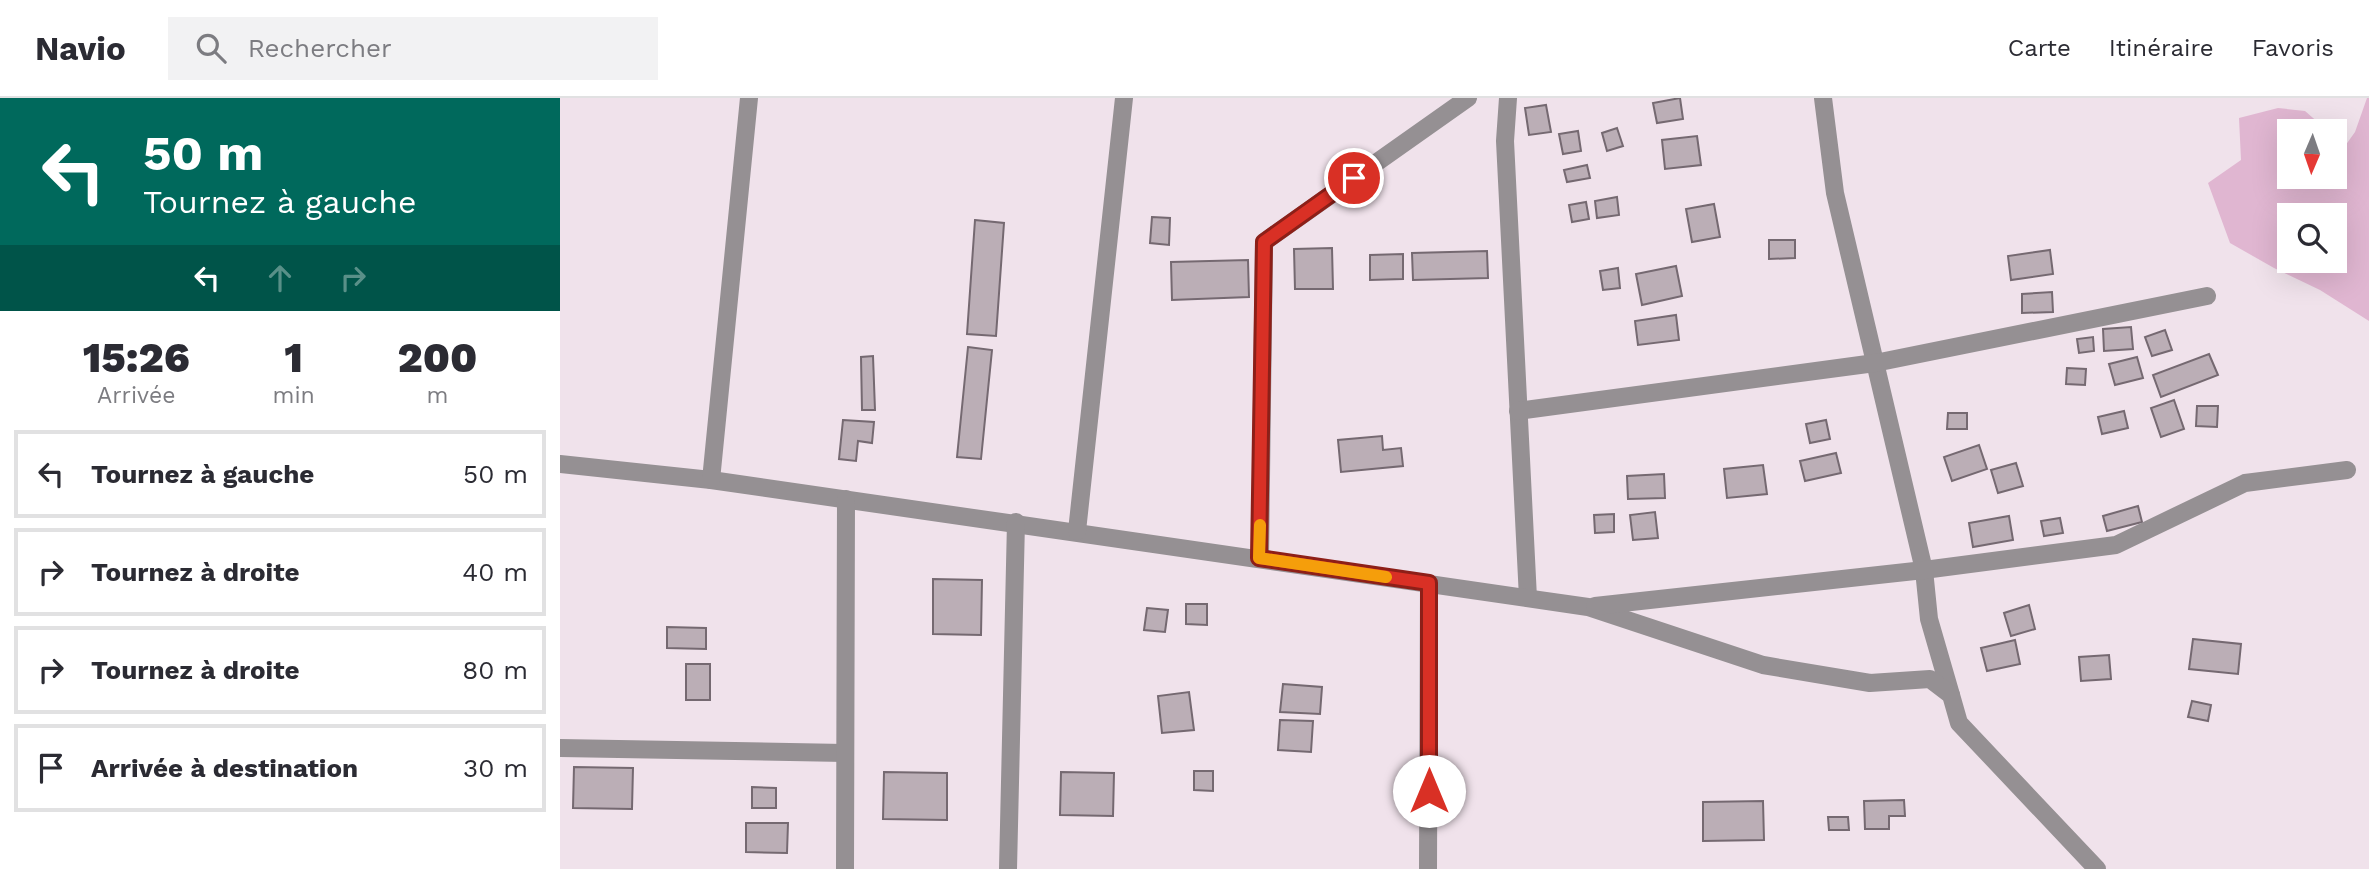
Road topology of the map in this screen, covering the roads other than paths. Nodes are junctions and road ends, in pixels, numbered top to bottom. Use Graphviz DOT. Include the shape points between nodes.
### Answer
graph roads {
  1 [pos="749,98"];
  2 [pos="1124,98"];
  3 [pos="1468,98"];
  4 [pos="1508,98"];
  5 [pos="1823,98"];
  6 [pos="2207,296"];
  7 [pos="1875,363"];
  8 [pos="1518,411"];
  9 [pos="560,464"];
  10 [pos="2347,470"];
  11 [pos="711,480"];
  12 [pos="846,499"];
  13 [pos="1016,523"];
  14 [pos="1077,531"];
  15 [pos="1259,558"];
  16 [pos="1924,570"];
  17 [pos="1429,583"];
  18 [pos="1528,598"];
  19 [pos="1588,607"];
  20 [pos="1951,695"];
  21 [pos="560,748"];
  22 [pos="845,753"];
  23 [pos="845,869"];
  24 [pos="1009,869"];
  25 [pos="1429,869"];
  26 [pos="2097,869"];
  1 -- 11 [label="street"];
  2 -- 14 [label="street"];
  3 -- 15 [label="street" via="1264,242"];
  4 -- 8 [label="street" via="1505,141"];
  5 -- 7 [label="street" via="1835,193"];
  6 -- 7 [label="street"];
  7 -- 8 [label="street"];
  7 -- 16 [label="street"];
  8 -- 18 [label="street"];
  9 -- 11 [label="street"];
  10 -- 16 [label="street" via="2245,483 2116,545"];
  11 -- 12 [label="street"];
  12 -- 13 [label="street"];
  12 -- 22 [label="street"];
  13 -- 14 [label="street"];
  13 -- 24 [label="street"];
  14 -- 15 [label="street"];
  15 -- 17 [label="street"];
  16 -- 19 [label="street"];
  16 -- 20 [label="street" via="1929,619"];
  17 -- 18 [label="street"];
  17 -- 25 [label="street"];
  18 -- 19 [label="street"];
  19 -- 20 [label="street" via="1763,664 1870,683 1930,679"];
  20 -- 26 [label="street" via="1959,723"];
  21 -- 22 [label="street"];
  22 -- 23 [label="street"];
}
